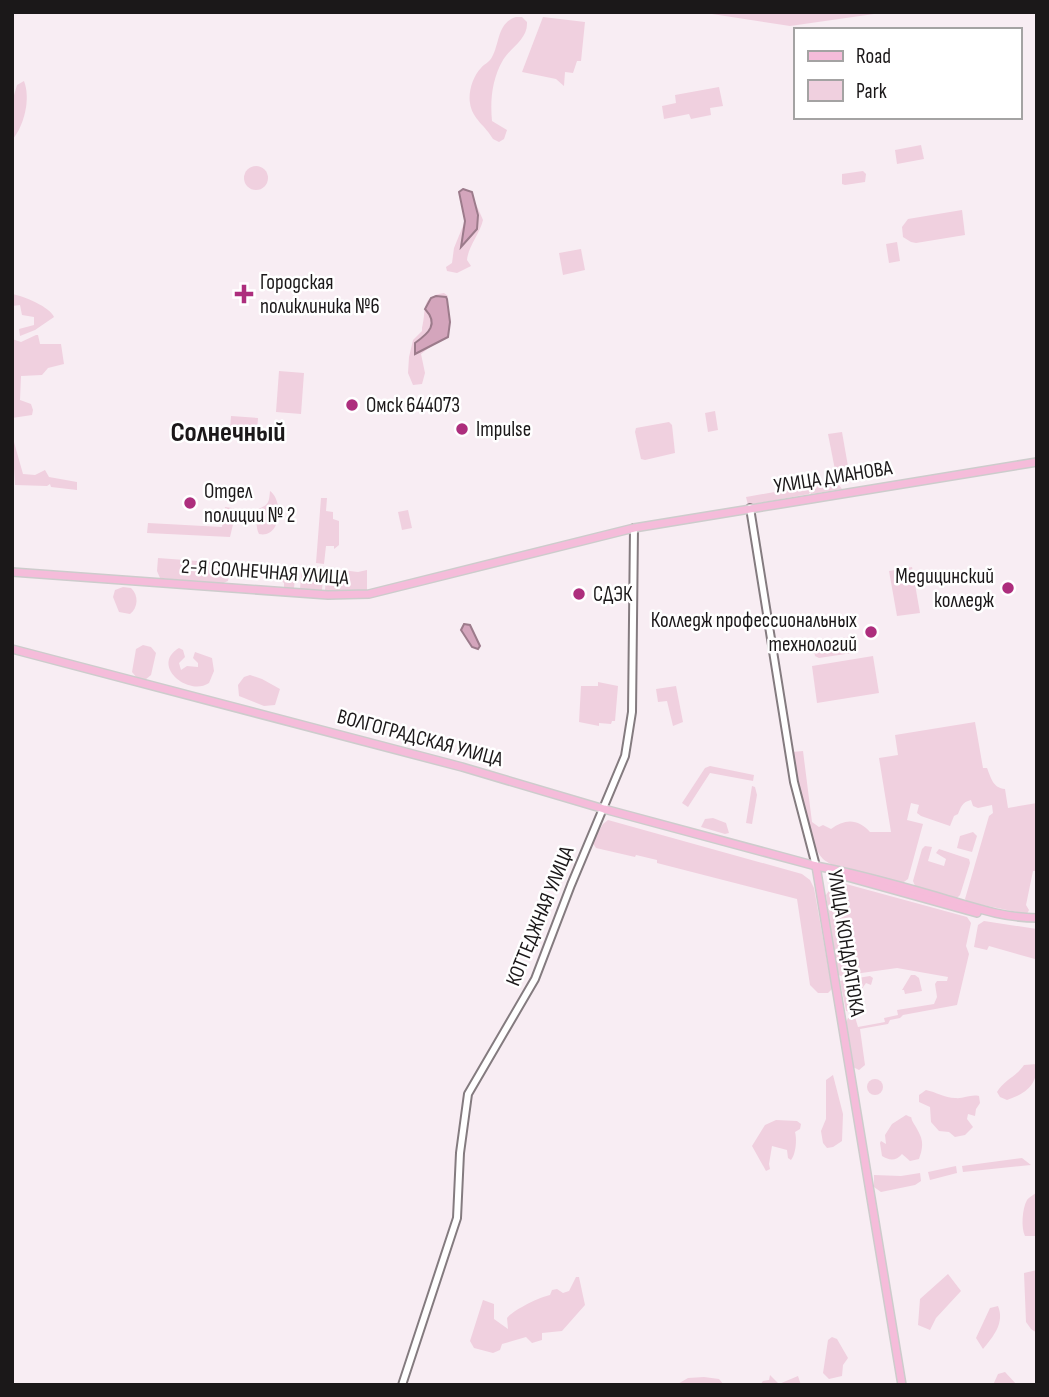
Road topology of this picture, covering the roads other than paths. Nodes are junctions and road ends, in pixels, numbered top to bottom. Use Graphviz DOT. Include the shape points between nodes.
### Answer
graph roads {
  1 [pos="1037,462"];
  2 [pos="750,508"];
  3 [pos="634,528"];
  4 [pos="12,572"];
  5 [pos="12,649"];
  6 [pos="604,809"];
  7 [pos="816,866"];
  8 [pos="1037,920"];
  9 [pos="402,1385"];
  10 [pos="902,1385"];
  1 -- 2 [label="main road, УЛИЦА ДИАНОВА"];
  2 -- 3 [label="main road, УЛИЦА ДИАНОВА"];
  2 -- 7 [label="street, УЛИЦА КОНДРАТЮКА" via="794,782"];
  3 -- 4 [label="main road, 2-Я СОЛНЕЧНАЯ УЛИЦА" via="355,595"];
  3 -- 6 [label="street, КОТТЕДЖНАЯ УЛИЦА" via="631,725 625,756"];
  5 -- 6 [label="main road, ВОЛГОГРАДСКАЯ УЛИЦА"];
  6 -- 7 [label="main road, ВОЛГОГРАДСКАЯ УЛИЦА"];
  6 -- 9 [label="street, КОТТЕДЖНАЯ УЛИЦА" via="535,979 468,1094 457,1218"];
  7 -- 8 [label="main road, ВОЛГОГРАДСКАЯ УЛИЦА" via="969,911 1008,920"];
  7 -- 10 [label="main road, УЛИЦА КОНДРАТЮКА"];
}
